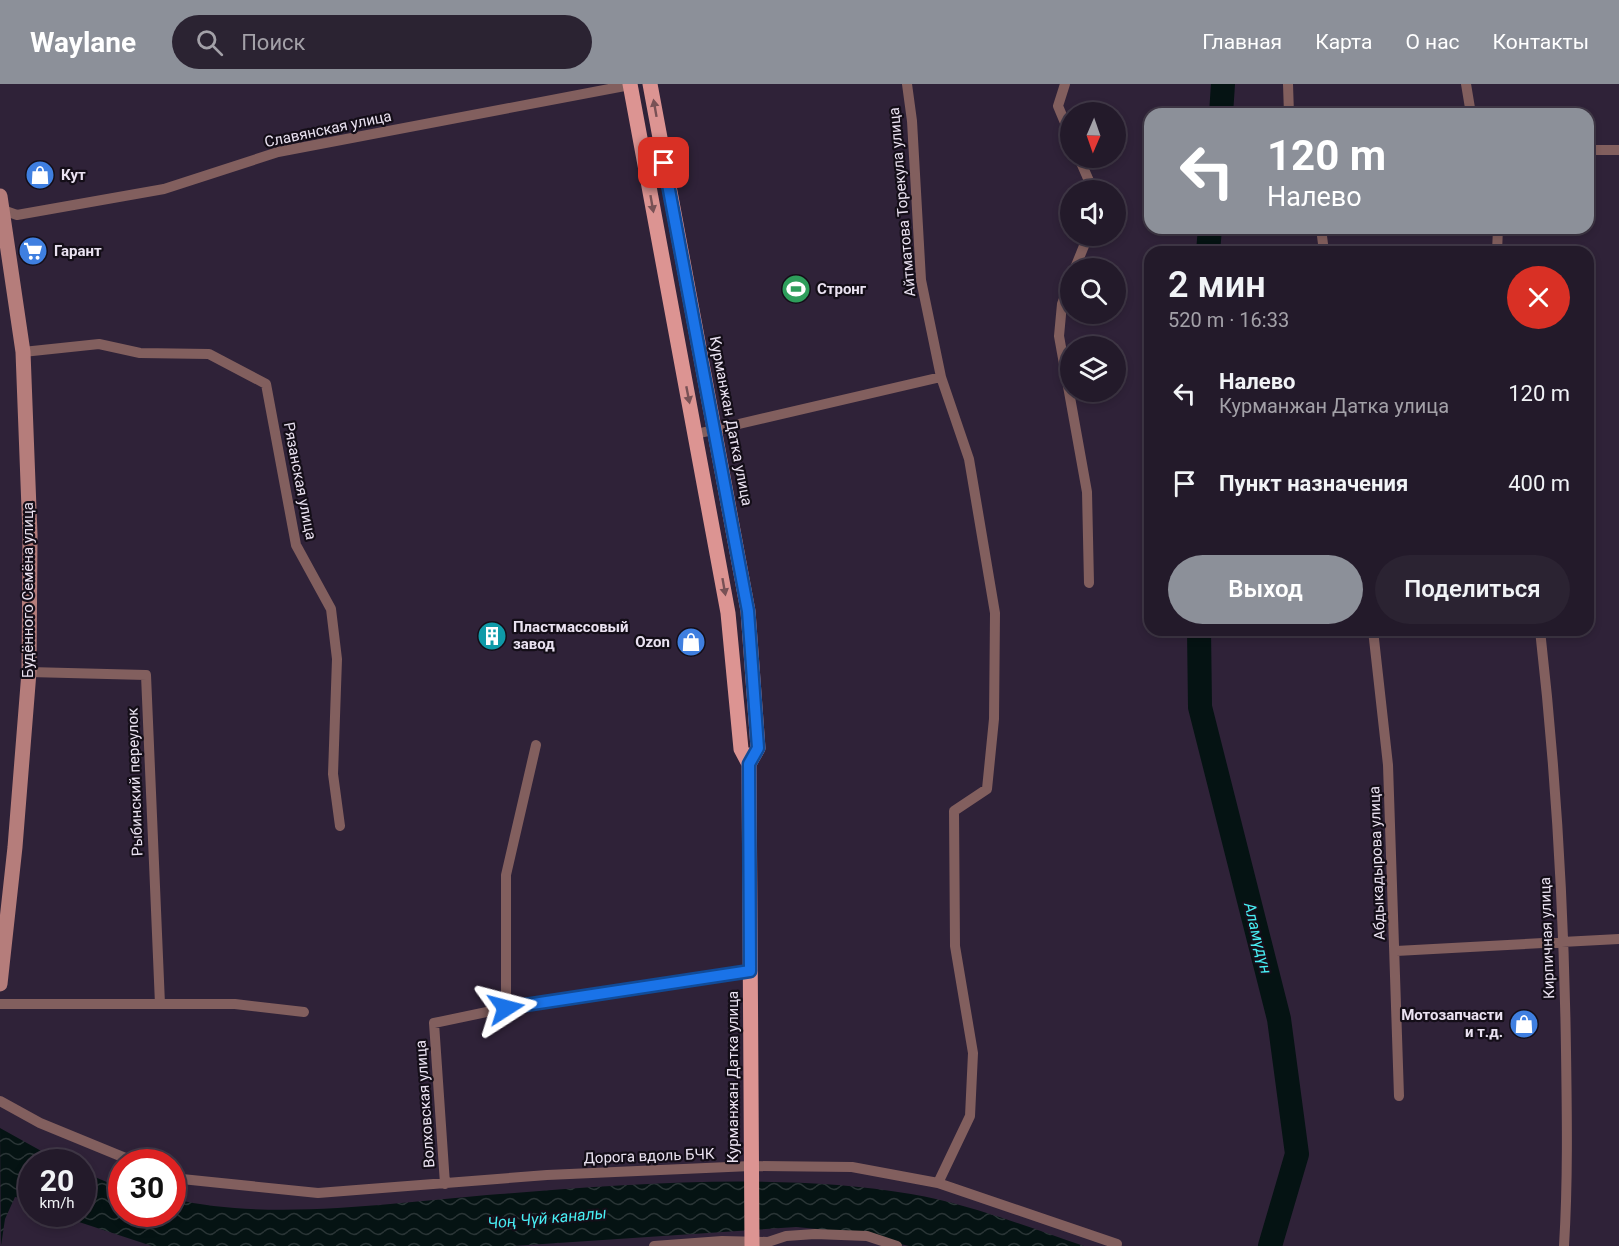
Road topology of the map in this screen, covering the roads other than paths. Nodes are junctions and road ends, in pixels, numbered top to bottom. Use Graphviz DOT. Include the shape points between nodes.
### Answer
graph roads {
  1 [pos="650,84"];
  2 [pos="907,84"];
  3 [pos="1065,84"];
  4 [pos="1288,84"];
  5 [pos="1466,84"];
  6 [pos="630,85"];
  7 [pos="1289,108"];
  8 [pos="1470,108"];
  9 [pos="1060,111"];
  10 [pos="1594,150"];
  11 [pos="1619,150"];
  12 [pos="1,204"];
  13 [pos="1060,324"];
  14 [pos="23,352"];
  15 [pos="941,377"];
  16 [pos="714,431"];
  17 [pos="696,434"];
  18 [pos="1089,583"];
  19 [pos="1374,636"];
  20 [pos="1541,636"];
  21 [pos="29,672"];
  22 [pos="536,745"];
  23 [pos="749,764"];
  24 [pos="340,826"];
  25 [pos="1619,939"];
  26 [pos="1564,941"];
  27 [pos="1396,951"];
  28 [pos="750,971"];
  29 [pos="0,984"];
  30 [pos="0,1004"];
  31 [pos="160,1004"];
  32 [pos="506,1008"];
  33 [pos="304,1012"];
  34 [pos="1399,1096"];
  35 [pos="0,1101"];
  36 [pos="108,1151"];
  37 [pos="751,1170"];
  38 [pos="186,1179"];
  39 [pos="938,1183"];
  40 [pos="445,1184"];
  41 [pos="752,1242"];
  42 [pos="1117,1244"];
  43 [pos="654,1246"];
  44 [pos="897,1246"];
  45 [pos="1564,1246"];
  16 -- 1 [label="main road, Курманжан Датка улица, one-way"];
  2 -- 15 [label="street, Айтматова Торекула улица" via="921,280"];
  3 -- 9 [label="street"];
  4 -- 7 [label="street"];
  5 -- 8 [label="street"];
  6 -- 12 [label="street, Славянская улица" via="278,152 164,189 17,215"];
  6 -- 17 [label="main road, Курманжан Датка улица, one-way"];
  10 -- 11 [label="street"];
  12 -- 14 [label="street, Будённого Семёна улица"];
  13 -- 18 [label="street" via="1059,336 1087,492"];
  14 -- 21 [label="street, Будённого Семёна улица" via="30,535"];
  14 -- 24 [label="street, Рязанская улица" via="99,344 140,353 209,354 266,384 296,545 331,609 337,659 333,774"];
  15 -- 16 [label="street"];
  15 -- 39 [label="street, Айтматова Торекула улица" via="969,459 995,613 994,719 987,789 954,811 955,946 973,1053 970,1116"];
  16 -- 17 [label="street"];
  16 -- 23 [label="main road, Курманжан Датка улица" via="748,611 758,748"];
  17 -- 23 [label="main road, Курманжан Датка улица, one-way" via="728,613 741,749"];
  19 -- 27 [label="street, Абдыкадырова улица" via="1388,765"];
  20 -- 26 [label="street, Кирпичная улица" via="1551,723"];
  21 -- 29 [label="street, Будённого Семёна улица"];
  21 -- 31 [label="street, Рыбинский переулок" via="146,675"];
  22 -- 32 [label="street" via="506,875"];
  23 -- 28 [label="main road, Курманжан Датка улица"];
  25 -- 26 [label="street"];
  26 -- 27 [label="street"];
  26 -- 45 [label="street, Кирпичная улица" via="1568,1196"];
  27 -- 34 [label="street, Абдыкадырова улица"];
  28 -- 32 [label="street, Волховская улица"];
  28 -- 37 [label="main road, Курманжан Датка улица"];
  30 -- 31 [label="street"];
  31 -- 33 [label="street" via="235,1004"];
  32 -- 40 [label="street, Волховская улица" via="434,1023"];
  35 -- 36 [label="street" via="40,1123"];
  37 -- 39 [label="street, Дорога вдоль БЧК" via="852,1167"];
  37 -- 40 [label="street, Дорога вдоль БЧК" via="547,1175"];
  37 -- 41 [label="main road, Курманжан Датка улица"];
  38 -- 40 [label="street, Дорога вдоль БЧК" via="318,1193"];
  39 -- 42 [label="street, Дорога вдоль БЧК"];
  41 -- 43 [label="street"];
  41 -- 44 [label="street" via="815,1234 867,1236"];
}
